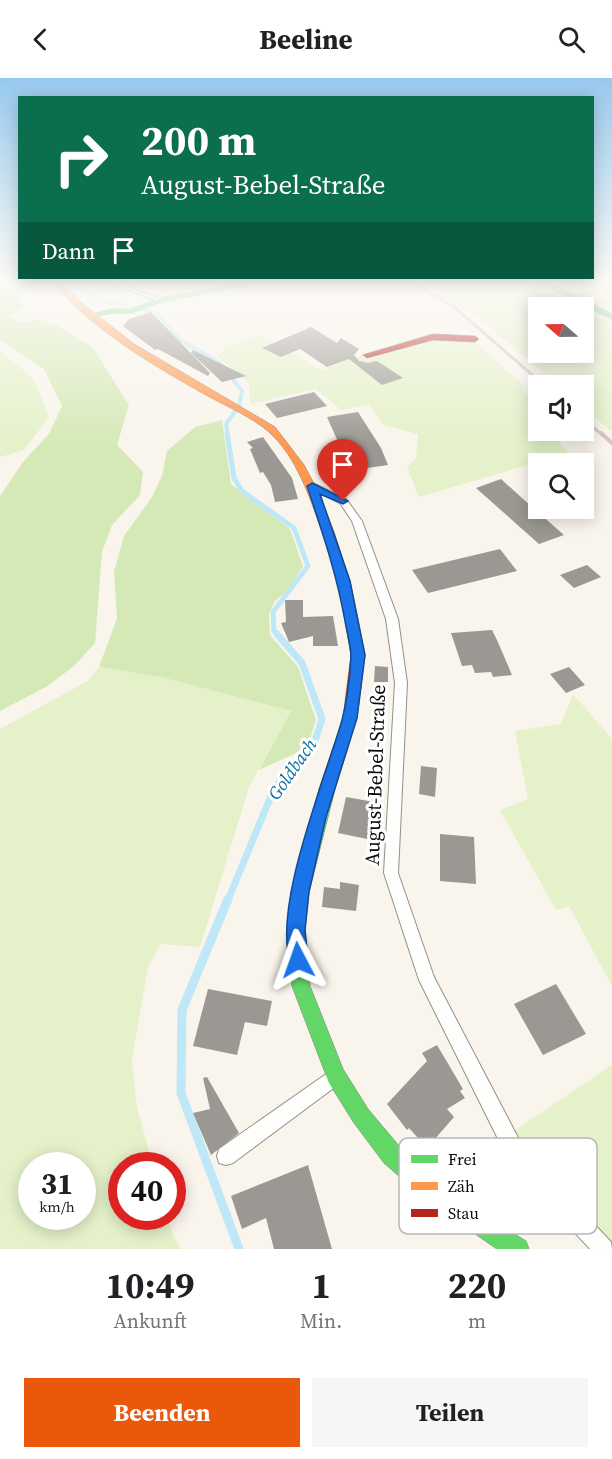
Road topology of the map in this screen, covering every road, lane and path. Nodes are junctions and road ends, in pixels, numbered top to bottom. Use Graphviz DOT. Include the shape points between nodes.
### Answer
graph roads {
  1 [pos="117,337"];
  2 [pos="475,339"];
  3 [pos="367,355"];
  4 [pos="312,486"];
  5 [pos="336,1076"];
  6 [pos="508,1138"];
  7 [pos="226,1156"];
  8 [pos="399,1161"];
  9 [pos="493,1234"];
  10 [pos="590,1234"];
  11 [pos="518,1249"];
  12 [pos="604,1249"];
  1 -- 4 [label="street, August-Bebel-Straße" via="156,365 272,429"];
  2 -- 3 [label="street" via="433,337"];
  4 -- 5 [label="street, August-Bebel-Straße" via="344,581 358,655 350,718 318,817 300,892 296,930 301,986"];
  4 -- 6 [label="lane, August-Bebel-Straße" via="343,501 357,521 392,619 401,683 391,873 427,980"];
  5 -- 7 [label="lane"];
  5 -- 8 [label="street, August-Bebel-Straße" via="361,1116"];
  9 -- 11 [label="street, August-Bebel-Straße"];
  10 -- 12 [label="lane, August-Bebel-Straße"];
}
